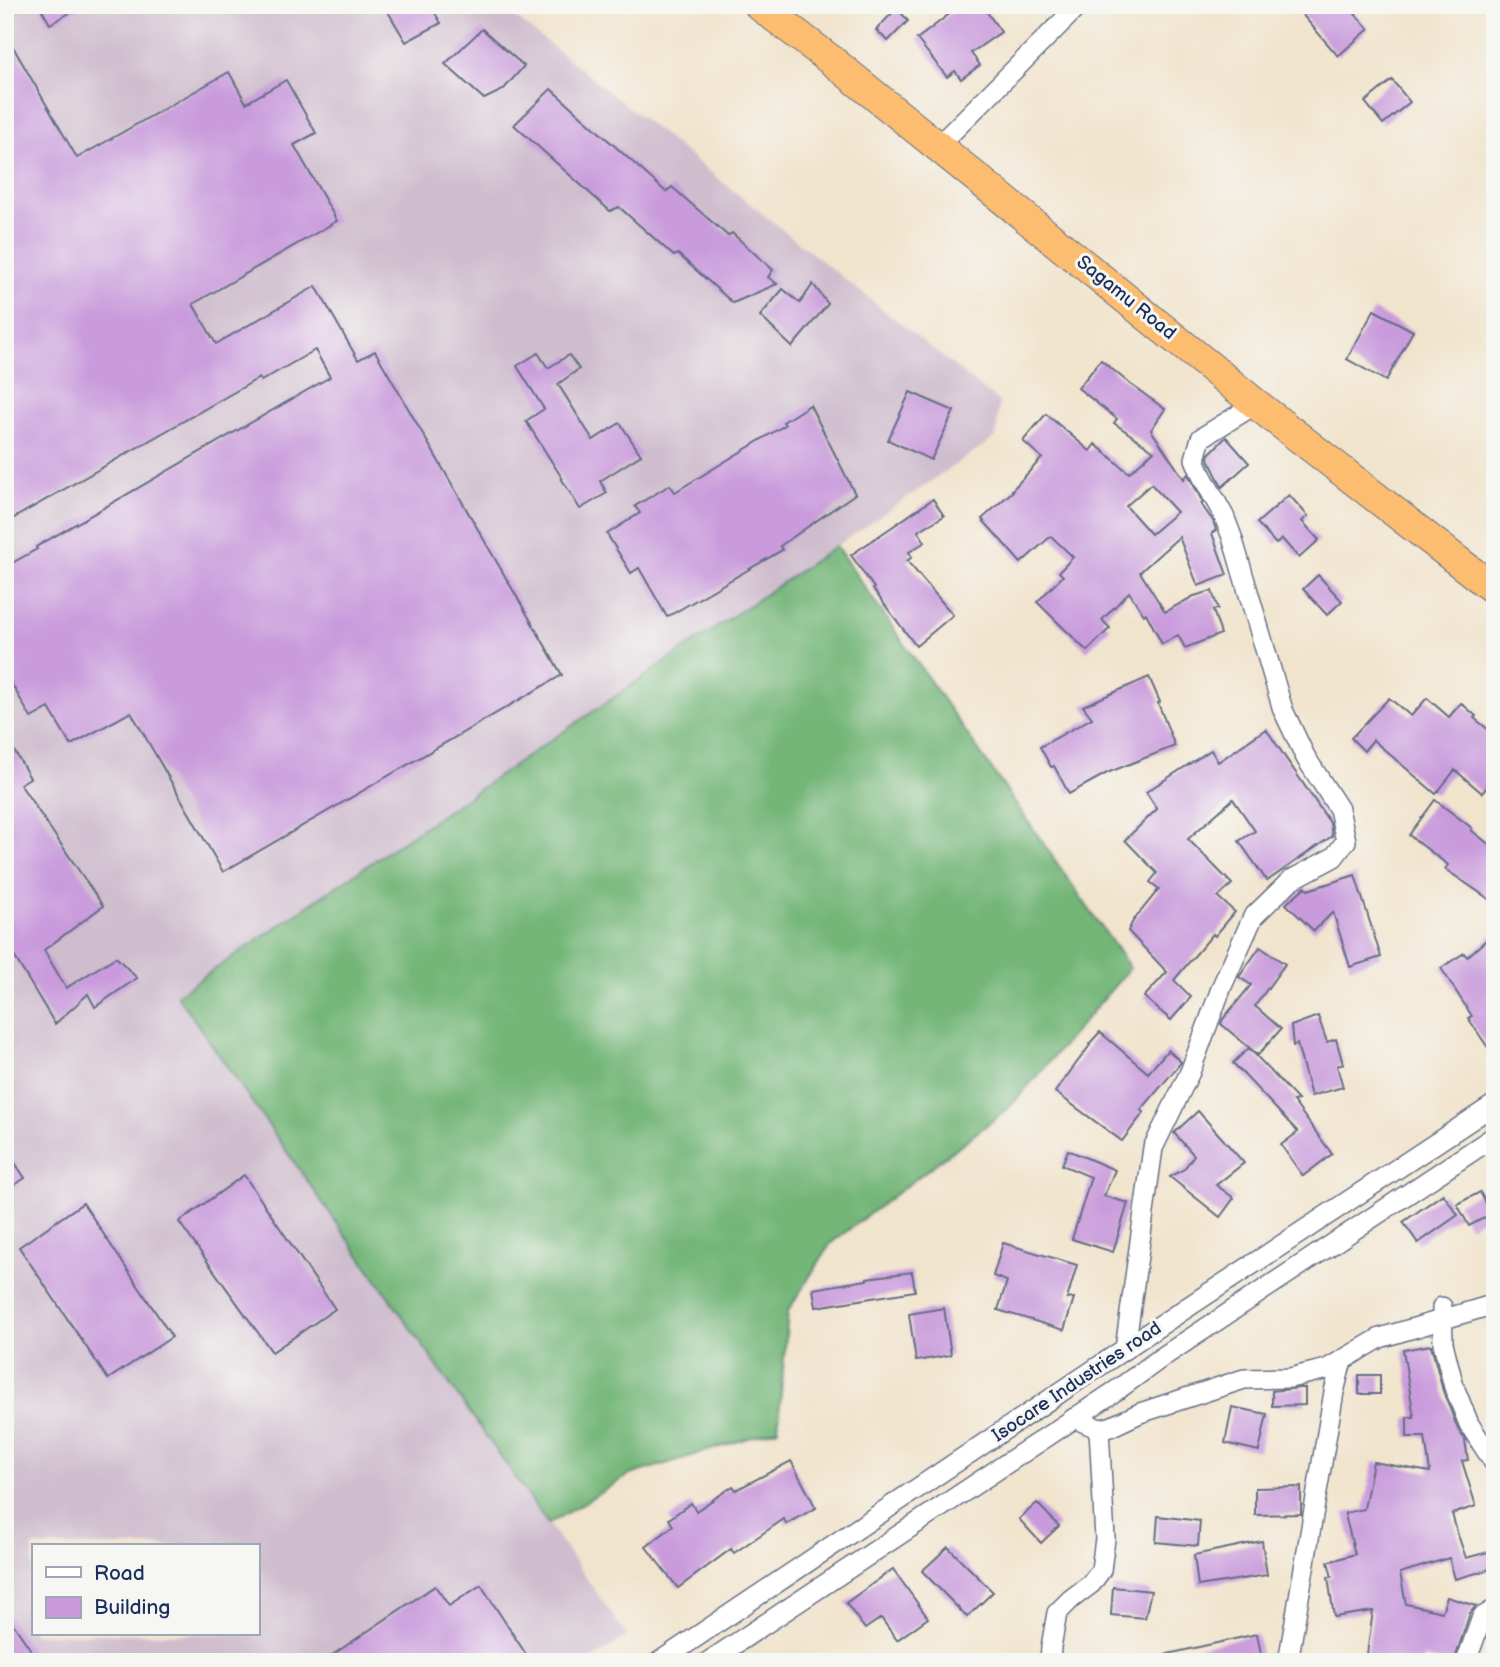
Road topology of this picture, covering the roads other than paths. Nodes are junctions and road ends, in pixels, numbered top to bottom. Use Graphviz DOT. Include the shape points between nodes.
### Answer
graph roads {
  1 [pos="759,5"];
  2 [pos="1079,5"];
  3 [pos="938,146"];
  4 [pos="1256,404"];
  5 [pos="1495,590"];
  6 [pos="1495,1104"];
  7 [pos="1463,1125"];
  8 [pos="1487,1142"];
  9 [pos="1495,1304"];
  10 [pos="1442,1313"];
  11 [pos="1125,1349"];
  12 [pos="1342,1360"];
  13 [pos="1074,1418"];
  14 [pos="1099,1429"];
  15 [pos="1495,1464"];
  16 [pos="1495,1609"];
  17 [pos="673,1658"];
  18 [pos="709,1662"];
  19 [pos="1050,1662"];
  20 [pos="1287,1662"];
  21 [pos="1466,1662"];
  1 -- 3 [label="highway, Sagamu Road"];
  2 -- 3 [label="street"];
  3 -- 4 [label="highway, Sagamu Road"];
  4 -- 5 [label="highway, Sagamu Road"];
  4 -- 11 [label="street" via="1201,438 1195,459 1232,537 1283,710 1306,758 1339,809 1346,841 1334,858 1291,880 1253,917 1222,986 1190,1072 1153,1148"];
  6 -- 7 [label="street, Isocare Industries road"];
  7 -- 8 [label="street"];
  7 -- 11 [label="street, Isocare Industries road"];
  8 -- 13 [label="street, Isocare Industries road"];
  9 -- 10 [label="street"];
  10 -- 12 [label="street" via="1380,1338"];
  10 -- 15 [label="street" via="1443,1343 1454,1387 1469,1424"];
  11 -- 17 [label="street, Isocare Industries road"];
  12 -- 14 [label="street" via="1327,1369 1290,1378 1244,1379"];
  12 -- 20 [label="street"];
  13 -- 14 [label="street"];
  13 -- 18 [label="street, Isocare Industries road"];
  14 -- 19 [label="street" via="1105,1539 1101,1570 1057,1613"];
  16 -- 21 [label="street" via="1482,1617"];
}
